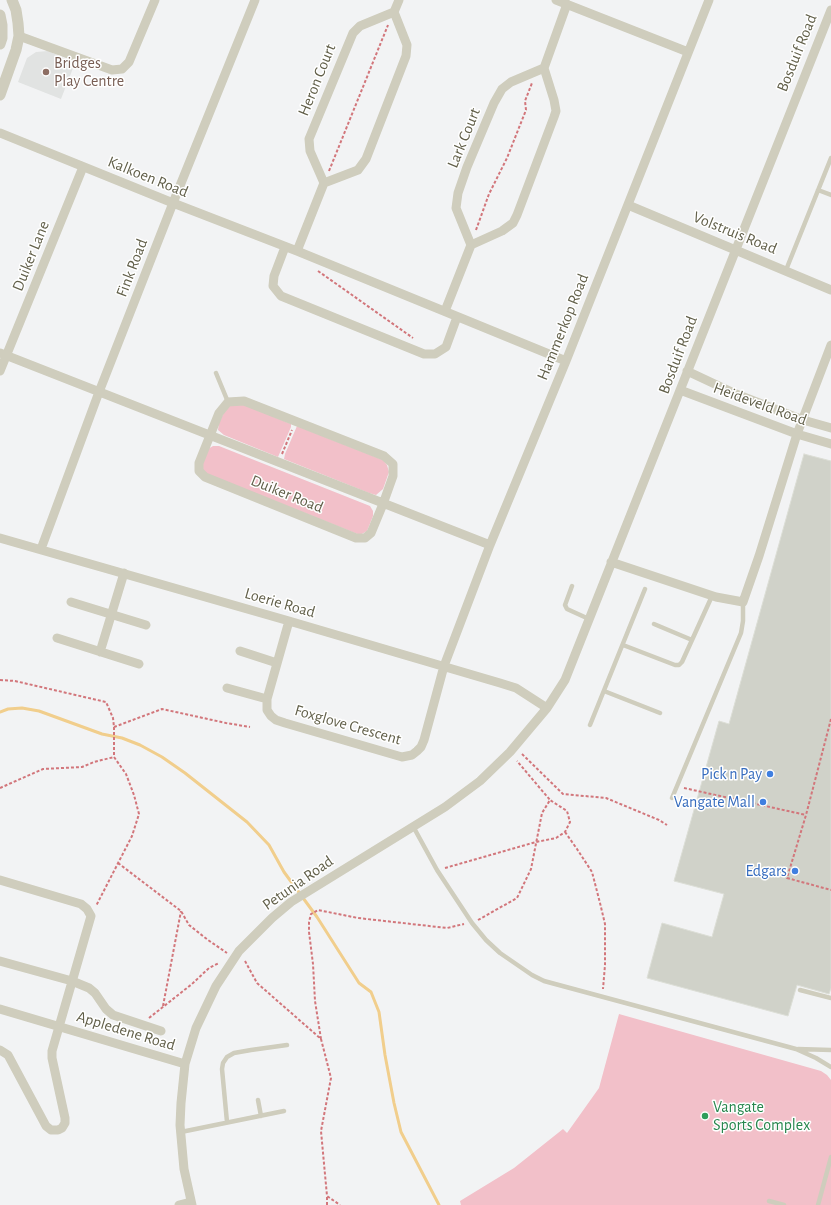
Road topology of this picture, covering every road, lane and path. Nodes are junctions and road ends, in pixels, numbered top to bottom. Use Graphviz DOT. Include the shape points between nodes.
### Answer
graph roads {
  1 [pos="12,0"];
  2 [pos="154,0"];
  3 [pos="255,0"];
  4 [pos="399,0"];
  5 [pos="556,0"];
  6 [pos="709,0"];
  7 [pos="567,4"];
  8 [pos="831,10"];
  9 [pos="394,12"];
  10 [pos="0,15"];
  11 [pos="19,36"];
  12 [pos="0,44"];
  13 [pos="688,52"];
  14 [pos="544,68"];
  15 [pos="4,71"];
  16 [pos="534,78"];
  17 [pos="0,95"];
  18 [pos="0,133"];
  19 [pos="831,158"];
  20 [pos="83,167"];
  21 [pos="324,184"];
  22 [pos="818,190"];
  23 [pos="831,195"];
  24 [pos="173,203"];
  25 [pos="628,206"];
  26 [pos="471,245"];
  27 [pos="285,247"];
  28 [pos="736,249"];
  29 [pos="297,251"];
  30 [pos="316,269"];
  31 [pos="786,270"];
  32 [pos="831,290"];
  33 [pos="445,311"];
  34 [pos="457,316"];
  35 [pos="416,341"];
  36 [pos="831,345"];
  37 [pos="3,354"];
  38 [pos="566,361"];
  39 [pos="0,371"];
  40 [pos="687,371"];
  41 [pos="216,372"];
  42 [pos="680,390"];
  43 [pos="99,392"];
  44 [pos="228,402"];
  45 [pos="803,420"];
  46 [pos="294,426"];
  47 [pos="831,428"];
  48 [pos="797,434"];
  49 [pos="210,435"];
  50 [pos="831,444"];
  51 [pos="280,459"];
  52 [pos="384,504"];
  53 [pos="0,538"];
  54 [pos="490,545"];
  55 [pos="41,549"];
  56 [pos="611,562"];
  57 [pos="124,573"];
  58 [pos="572,586"];
  59 [pos="646,589"];
  60 [pos="712,596"];
  61 [pos="71,602"];
  62 [pos="743,602"];
  63 [pos="112,615"];
  64 [pos="589,619"];
  65 [pos="289,621"];
  66 [pos="654,624"];
  67 [pos="146,625"];
  68 [pos="57,638"];
  69 [pos="692,640"];
  70 [pos="623,644"];
  71 [pos="240,651"];
  72 [pos="100,652"];
  73 [pos="277,663"];
  74 [pos="139,664"];
  75 [pos="444,666"];
  76 [pos="0,680"];
  77 [pos="226,688"];
  78 [pos="604,691"];
  79 [pos="267,699"];
  80 [pos="547,708"];
  81 [pos="660,713"];
  82 [pos="831,719"];
  83 [pos="590,725"];
  84 [pos="114,726"];
  85 [pos="250,727"];
  86 [pos="522,754"];
  87 [pos="114,757"];
  88 [pos="516,760"];
  89 [pos="677,786"];
  90 [pos="0,788"];
  91 [pos="672,798"];
  92 [pos="550,800"];
  93 [pos="806,815"];
  94 [pos="668,825"];
  95 [pos="414,828"];
  96 [pos="565,832"];
  97 [pos="536,842"];
  98 [pos="118,863"];
  99 [pos="437,870"];
  100 [pos="0,880"];
  101 [pos="831,890"];
  102 [pos="181,911"];
  103 [pos="91,916"];
  104 [pos="472,923"];
  105 [pos="227,953"];
  106 [pos="244,959"];
  107 [pos="0,961"];
  108 [pos="221,963"];
  109 [pos="72,982"];
  110 [pos="800,990"];
  111 [pos="603,997"];
  112 [pos="831,998"];
  113 [pos="163,1007"];
  114 [pos="0,1009"];
  115 [pos="140,1025"];
  116 [pos="59,1027"];
  117 [pos="161,1031"];
  118 [pos="321,1039"];
  119 [pos="287,1045"];
  120 [pos="796,1049"];
  121 [pos="0,1050"];
  122 [pos="831,1050"];
  123 [pos="185,1064"];
  124 [pos="831,1067"];
  125 [pos="258,1100"];
  126 [pos="284,1111"];
  127 [pos="261,1116"];
  128 [pos="227,1122"];
  129 [pos="181,1132"];
  130 [pos="831,1156"];
  131 [pos="327,1196"];
  132 [pos="768,1201"];
  133 [pos="192,1204"];
  134 [pos="179,1205"];
  135 [pos="327,1205"];
  136 [pos="340,1205"];
  137 [pos="784,1205"];
  138 [pos="818,1205"];
  1 -- 11 [label="street" via="16,10"];
  2 -- 11 [label="street" via="129,62 122,69 112,70"];
  3 -- 24 [label="street, Fink Road"];
  4 -- 9 [label="street"];
  5 -- 7 [label="street"];
  6 -- 13 [label="street, Hammerkop Road"];
  7 -- 13 [label="street"];
  7 -- 14 [label="street"];
  8 -- 28 [label="street, Bosduif Road"];
  9 -- 21 [label="path"];
  9 -- 21 [label="street" via="407,45 406,56 366,159 358,170"];
  9 -- 21 [label="street, Heron Court" via="360,26 353,33 309,139 310,151"];
  10 -- 12 [label="street"];
  11 -- 15 [label="street" via="16,50"];
  13 -- 25 [label="street, Hammerkop Road"];
  14 -- 26 [label="street" via="556,111 517,215 502,231"];
  14 -- 26 [label="street, Lark Court" via="516,79 502,89 467,167 456,204"];
  15 -- 17 [label="street"];
  16 -- 26 [label="path" via="525,101 526,110 489,194"];
  18 -- 20 [label="street, Kalkoen Road"];
  19 -- 22 [label="lane"];
  20 -- 24 [label="street, Kalkoen Road"];
  20 -- 37 [label="street, Duiker Lane"];
  21 -- 29 [label="street"];
  22 -- 23 [label="lane"];
  22 -- 31 [label="lane"];
  24 -- 27 [label="street, Kalkoen Road"];
  24 -- 43 [label="street, Fink Road"];
  25 -- 28 [label="street, Volstruis Road"];
  25 -- 38 [label="street, Hammerkop Road"];
  26 -- 33 [label="street"];
  27 -- 29 [label="street, Kalkoen Road"];
  27 -- 34 [label="street" via="274,276 274,286 281,296 424,354 435,354 446,347"];
  28 -- 31 [label="street, Volstruis Road"];
  28 -- 40 [label="street, Bosduif Road"];
  29 -- 33 [label="street, Kalkoen Road"];
  30 -- 35 [label="path"];
  31 -- 32 [label="street, Volstruis Road"];
  33 -- 34 [label="street, Kalkoen Road"];
  34 -- 38 [label="street, Kalkoen Road"];
  36 -- 45 [label="street"];
  37 -- 39 [label="street, Duiker Lane"];
  37 -- 43 [label="street, Duiker Road"];
  38 -- 54 [label="street, Hammerkop Road"];
  40 -- 42 [label="street, Bosduif Road"];
  40 -- 45 [label="street, Heideveld Road" via="736,394"];
  41 -- 44 [label="lane"];
  42 -- 48 [label="street, Heideveld Road"];
  42 -- 56 [label="street, Bosduif Road"];
  43 -- 49 [label="street, Duiker Road"];
  43 -- 55 [label="street, Fink Road"];
  44 -- 49 [label="street, Duiker Road" via="219,413"];
  44 -- 52 [label="street, Duiker Road" via="244,401 384,456 393,464 393,476"];
  45 -- 47 [label="street, Heideveld Road"];
  45 -- 48 [label="street"];
  46 -- 51 [label="path"];
  48 -- 50 [label="street, Heideveld Road"];
  48 -- 62 [label="street"];
  49 -- 52 [label="street, Duiker Road"];
  49 -- 52 [label="street, Duiker Road" via="199,463 199,471 204,477 356,538 365,538 371,533"];
  52 -- 54 [label="street, Duiker Road"];
  53 -- 55 [label="street, Loerie Road"];
  54 -- 75 [label="street, Hammerkop Road"];
  55 -- 57 [label="street, Loerie Road"];
  56 -- 60 [label="street"];
  56 -- 64 [label="street, Bosduif Road"];
  57 -- 63 [label="street"];
  57 -- 65 [label="street, Loerie Road"];
  58 -- 64 [label="lane" via="565,604 567,609"];
  59 -- 70 [label="lane"];
  60 -- 62 [label="street"];
  60 -- 69 [label="lane"];
  61 -- 63 [label="street"];
  62 -- 89 [label="lane" via="741,633"];
  63 -- 67 [label="street"];
  63 -- 72 [label="street"];
  64 -- 80 [label="street, Bosduif Road" via="565,680"];
  65 -- 73 [label="street"];
  65 -- 75 [label="street, Loerie Road"];
  66 -- 69 [label="lane"];
  68 -- 72 [label="street"];
  69 -- 70 [label="lane" via="682,662 675,666"];
  70 -- 78 [label="lane"];
  71 -- 73 [label="street"];
  72 -- 74 [label="street"];
  73 -- 79 [label="street"];
  75 -- 79 [label="street, Foxglove Crescent" via="421,747 412,755 402,757 276,720 267,710"];
  75 -- 80 [label="street, Loerie Road" via="516,688"];
  76 -- 84 [label="path" via="15,681 106,702"];
  77 -- 79 [label="street"];
  78 -- 81 [label="lane"];
  78 -- 83 [label="lane"];
  80 -- 95 [label="street, Petunia Road" via="510,752 480,781"];
  82 -- 93 [label="path"];
  84 -- 85 [label="path" via="162,709"];
  84 -- 87 [label="path"];
  86 -- 94 [label="path" via="563,794 606,798"];
  87 -- 90 [label="path" via="82,766 43,769"];
  87 -- 98 [label="path" via="126,774 139,814 132,836"];
  88 -- 92 [label="path"];
  89 -- 91 [label="lane"];
  89 -- 93 [label="path"];
  92 -- 96 [label="path" via="567,810 570,822"];
  92 -- 97 [label="path" via="542,813"];
  93 -- 101 [label="path" via="787,878"];
  95 -- 99 [label="lane"];
  95 -- 123 [label="street, Petunia Road" via="291,902 239,951 207,1004 196,1028"];
  96 -- 97 [label="path" via="556,838"];
  96 -- 111 [label="path" via="592,872 602,910 605,924"];
  97 -- 99 [label="path"];
  97 -- 104 [label="path" via="531,869 517,898"];
  98 -- 102 [label="path"];
  98 -- 103 [label="path"];
  99 -- 104 [label="lane"];
  100 -- 103 [label="street" via="81,904"];
  102 -- 105 [label="path" via="189,925"];
  102 -- 113 [label="path"];
  103 -- 109 [label="street"];
  104 -- 111 [label="lane" via="500,954 532,975 544,981"];
  104 -- 118 [label="path" via="447,928 358,918 318,910 311,914 309,932"];
  106 -- 118 [label="path" via="257,983"];
  107 -- 109 [label="street"];
  108 -- 113 [label="path" via="209,968"];
  109 -- 115 [label="street" via="95,992 113,1015"];
  109 -- 116 [label="street"];
  110 -- 112 [label="lane"];
  111 -- 120 [label="lane"];
  113 -- 115 [label="path"];
  114 -- 116 [label="street, Appledene Road"];
  115 -- 117 [label="street"];
  116 -- 121 [label="street, Appledene Road" via="52,1058 65,1123 58,1130 51,1130 46,1126 12,1060 8,1054"];
  116 -- 123 [label="street, Appledene Road"];
  118 -- 131 [label="path" via="331,1078 321,1131"];
  119 -- 128 [label="lane" via="234,1053 227,1057 222,1069"];
  120 -- 122 [label="lane"];
  120 -- 124 [label="lane"];
  123 -- 129 [label="street, Petunia Road"];
  125 -- 127 [label="lane"];
  126 -- 127 [label="lane"];
  127 -- 128 [label="lane"];
  128 -- 129 [label="lane"];
  129 -- 133 [label="street, Petunia Road" via="184,1169"];
  130 -- 138 [label="lane"];
  131 -- 135 [label="path"];
  131 -- 136 [label="path"];
  132 -- 137 [label="lane"];
  133 -- 134 [label="street"];
}
